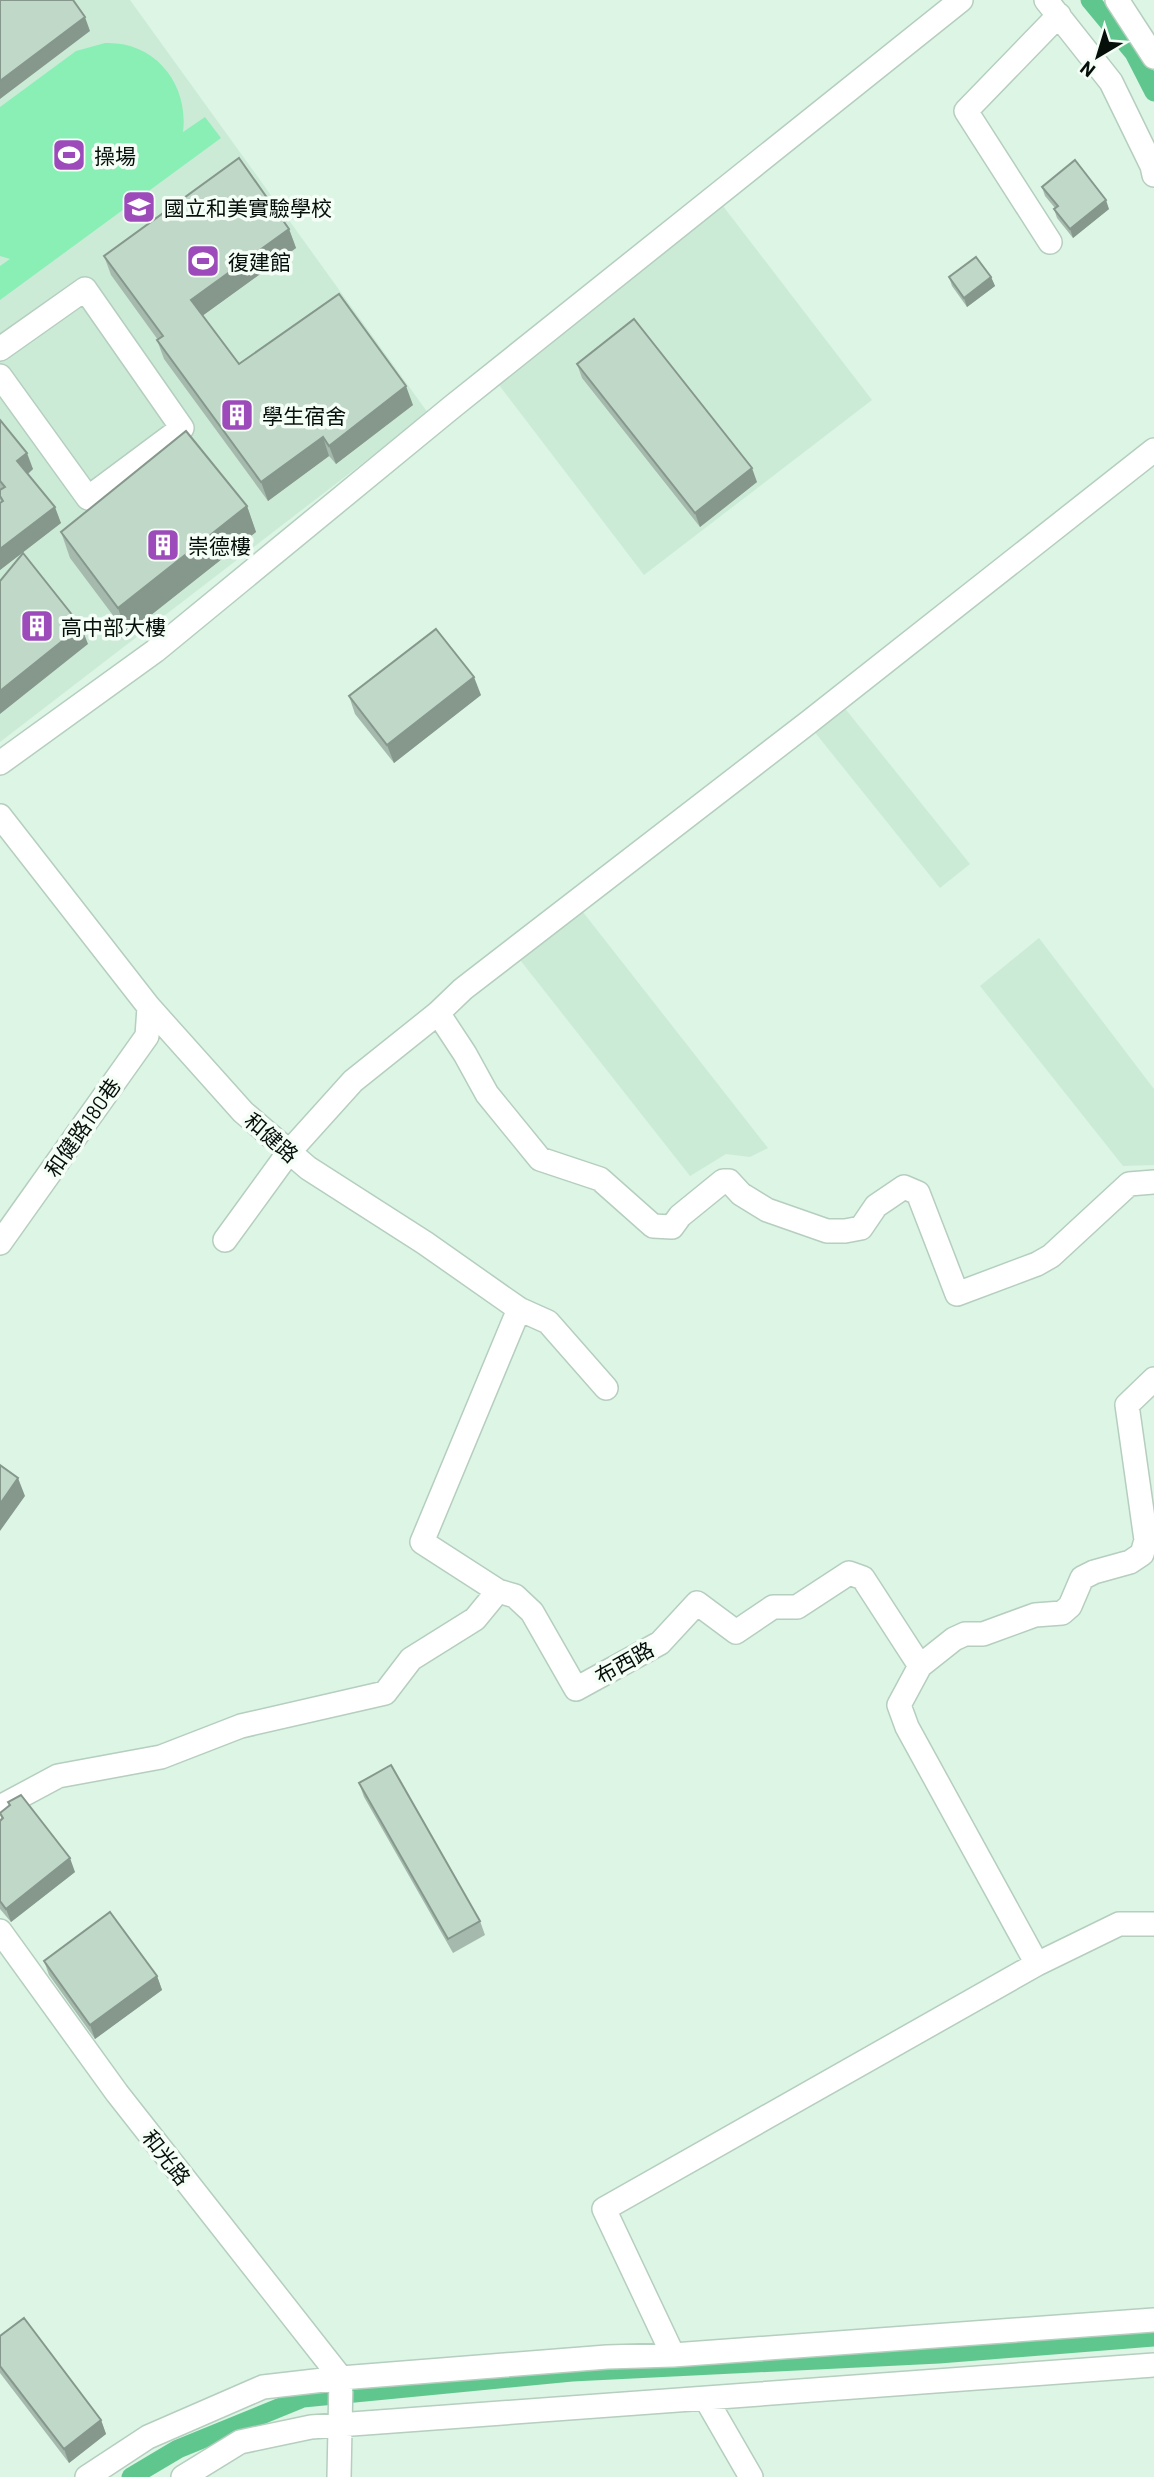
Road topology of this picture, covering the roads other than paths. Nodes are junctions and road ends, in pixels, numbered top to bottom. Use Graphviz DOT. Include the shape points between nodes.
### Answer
graph roads {
  1 [pos="961,0"];
  2 [pos="1117,0"];
  3 [pos="1053,7"];
  4 [pos="1154,57"];
  5 [pos="1154,176"];
  6 [pos="1050,242"];
  7 [pos="0,349"];
  8 [pos="0,376"];
  9 [pos="1154,450"];
  10 [pos="0,763"];
  11 [pos="0,816"];
  12 [pos="149,1007"];
  13 [pos="438,1013"];
  14 [pos="289,1152"];
  15 [pos="1154,1182"];
  16 [pos="225,1240"];
  17 [pos="0,1243"];
  18 [pos="519,1309"];
  19 [pos="1154,1379"];
  20 [pos="606,1388"];
  21 [pos="498,1591"];
  22 [pos="920,1666"];
  23 [pos="0,1807"];
  24 [pos="1154,1924"];
  25 [pos="0,1931"];
  26 [pos="1037,1964"];
  27 [pos="1154,2320"];
  28 [pos="673,2355"];
  29 [pos="1154,2365"];
  30 [pos="341,2378"];
  31 [pos="706,2399"];
  32 [pos="341,2425"];
  33 [pos="87,2477"];
  34 [pos="183,2477"];
  35 [pos="339,2477"];
  36 [pos="751,2477"];
  1 -- 10 [label="street" via="155,651"];
  2 -- 4 [label="street"];
  3 -- 5 [label="street" via="1111,82"];
  3 -- 6 [label="street" via="966,111"];
  7 -- 8 [label="street" via="85,289 182,428 88,498"];
  9 -- 13 [label="street"];
  11 -- 12 [label="street, 和健路"];
  12 -- 14 [label="street, 和健路" via="243,1112"];
  12 -- 17 [label="street, 和健路180巷" via="147,1036"];
  13 -- 14 [label="street" via="354,1081"];
  13 -- 15 [label="street" via="487,1094 540,1159 600,1179 653,1226 672,1227 723,1181 729,1181 767,1210 827,1231 845,1231 861,1227 876,1206 904,1187 918,1193 957,1294 1037,1265 1129,1184"];
  14 -- 16 [label="street"];
  14 -- 18 [label="street, 和健路"];
  18 -- 20 [label="street, 和健路" via="548,1322"];
  18 -- 21 [label="street, 布西路" via="422,1542"];
  19 -- 22 [label="street" via="1127,1405 1146,1540 1142,1554 1082,1578 1062,1613 1035,1615 983,1634 965,1634"];
  21 -- 22 [label="street, 布西路" via="515,1596 532,1612 576,1689 660,1643 697,1603 736,1632 774,1607 797,1607 849,1573 863,1578"];
  21 -- 23 [label="street" via="475,1619 411,1659 385,1693 241,1726 161,1757 58,1776"];
  22 -- 26 [label="street" via="899,1705 907,1727"];
  24 -- 26 [label="street" via="1119,1924"];
  25 -- 30 [label="street, 和光路" via="117,2093"];
  26 -- 28 [label="street" via="604,2209"];
  27 -- 28 [label="street"];
  28 -- 30 [label="street"];
  29 -- 31 [label="street"];
  30 -- 32 [label="street"];
  30 -- 33 [label="street" via="263,2386 148,2437"];
  31 -- 32 [label="street"];
  31 -- 36 [label="street"];
  32 -- 34 [label="street" via="240,2442"];
  32 -- 35 [label="street"];
}
